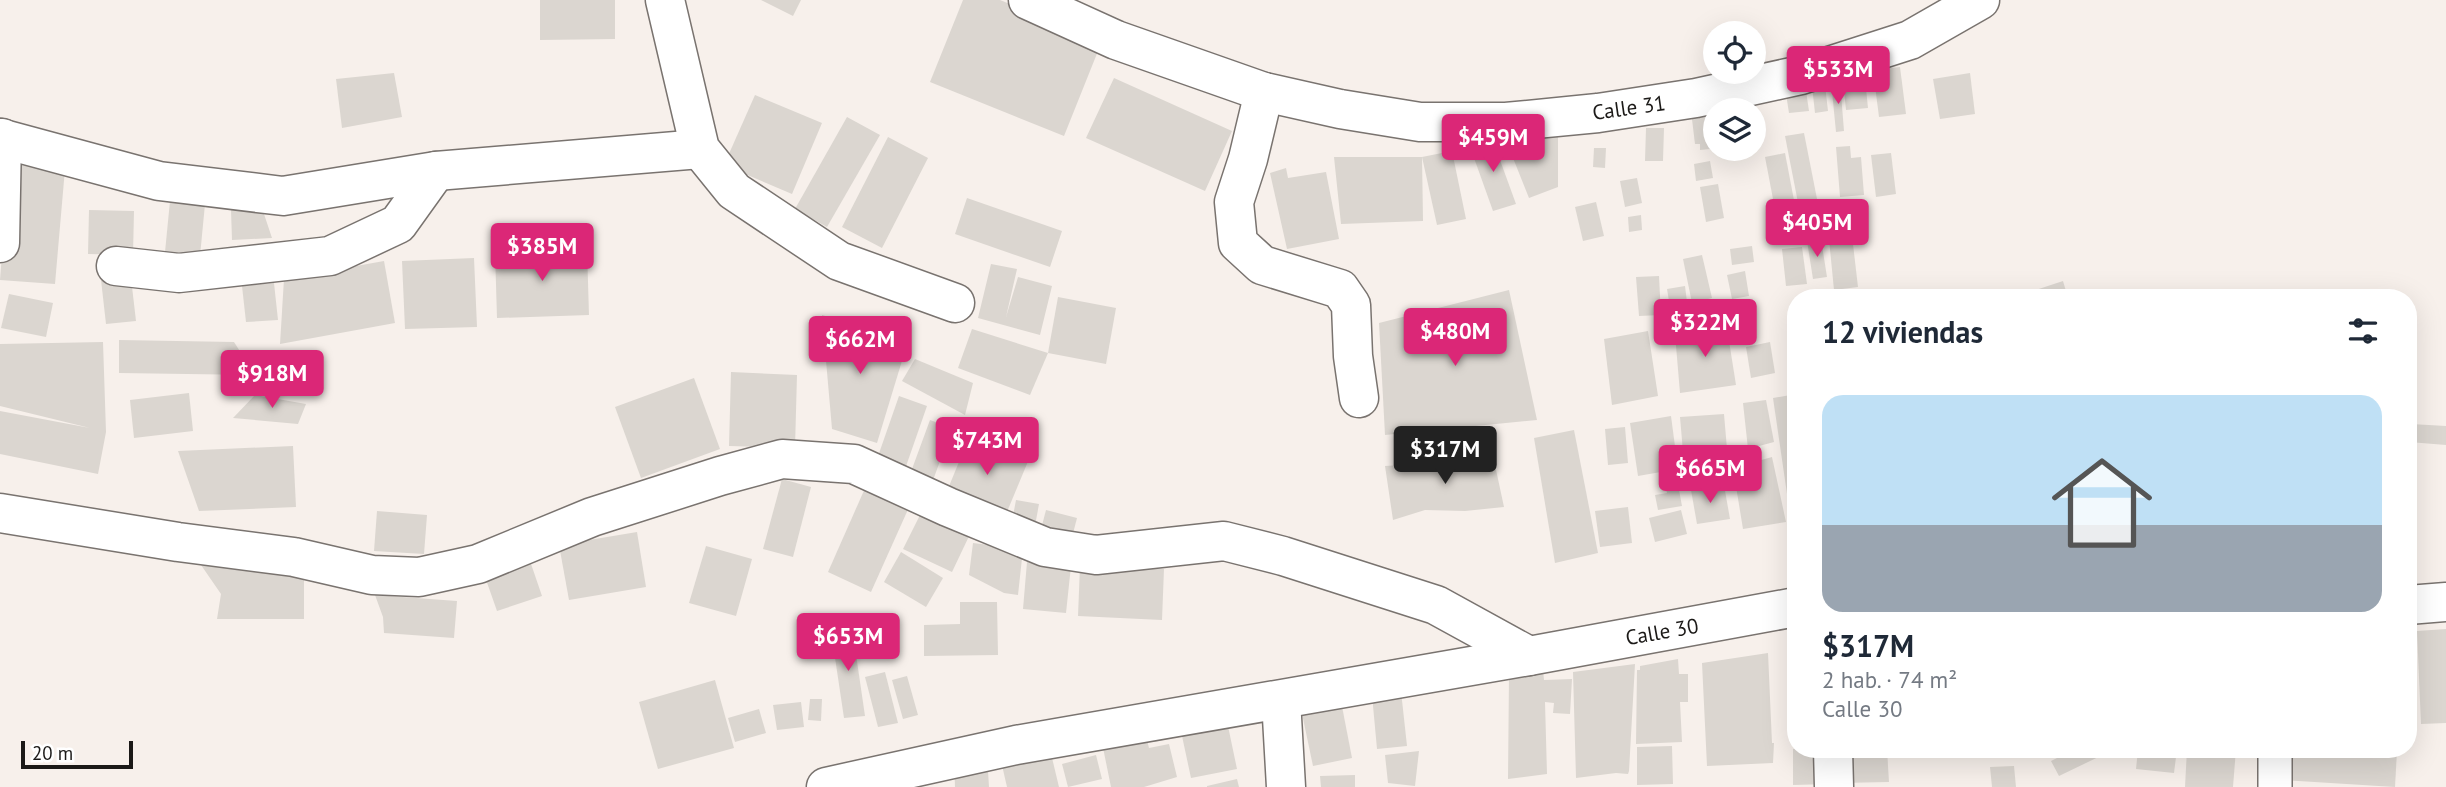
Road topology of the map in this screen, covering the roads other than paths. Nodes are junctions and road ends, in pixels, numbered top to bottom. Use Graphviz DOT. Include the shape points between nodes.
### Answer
graph roads {
  1 [pos="665,0"];
  2 [pos="1980,0"];
  3 [pos="1046,4"];
  4 [pos="1264,92"];
  5 [pos="1,138"];
  6 [pos="700,149"];
  7 [pos="436,171"];
  8 [pos="0,243"];
  9 [pos="116,266"];
  10 [pos="955,303"];
  11 [pos="1359,398"];
  12 [pos="0,513"];
  13 [pos="2446,602"];
  14 [pos="2417,604"];
  15 [pos="1787,609"];
  16 [pos="1529,656"];
  17 [pos="1281,700"];
  18 [pos="1833,758"];
  19 [pos="2275,758"];
  20 [pos="826,787"];
  21 [pos="1286,787"];
  22 [pos="1834,787"];
  23 [pos="2275,787"];
  1 -- 6 [label="street"];
  2 -- 4 [label="street, Calle 31" via="1910,40 1801,75 1598,113 1506,122 1420,122"];
  3 -- 4 [label="street, Calle 31" via="1116,40"];
  4 -- 11 [label="street" via="1234,202 1238,243 1262,265 1340,289 1351,305"];
  5 -- 7 [label="street" via="159,181 283,196"];
  5 -- 8 [label="street"];
  6 -- 7 [label="street"];
  6 -- 10 [label="street" via="734,191 839,261"];
  7 -- 9 [label="street" via="398,224 330,256 180,273"];
  12 -- 16 [label="street" via="294,558 372,575 419,578 478,564 592,517 782,459 854,464 1045,547 1096,555 1224,541 1283,556 1436,605"];
  13 -- 14 [label="street"];
  15 -- 16 [label="street, Calle 30"];
  16 -- 17 [label="street, Calle 30"];
  17 -- 20 [label="street, Calle 30" via="1016,745"];
  17 -- 21 [label="street"];
  18 -- 22 [label="street"];
  19 -- 23 [label="street"];
}
